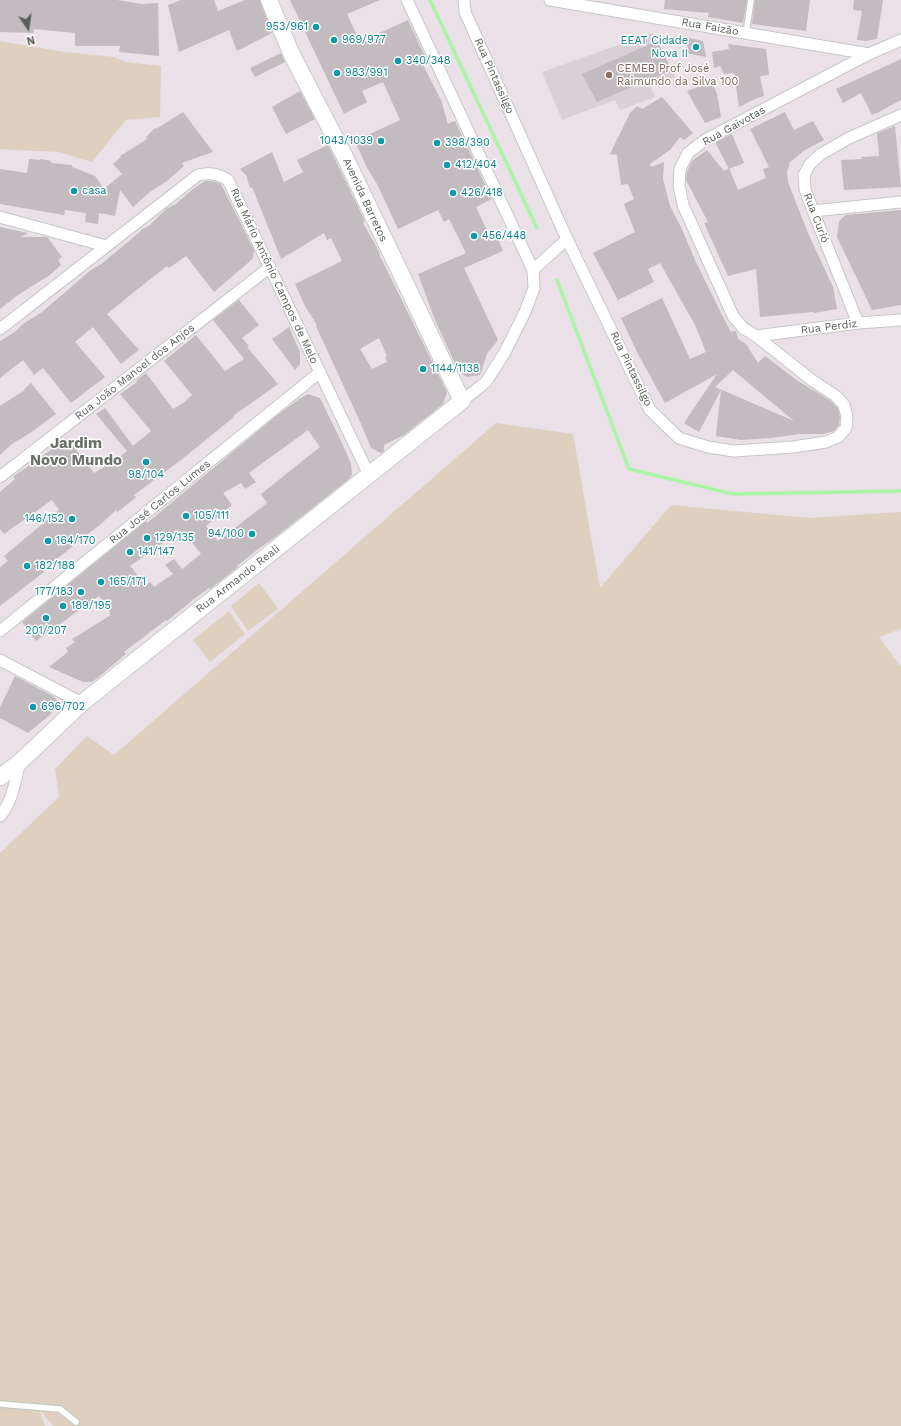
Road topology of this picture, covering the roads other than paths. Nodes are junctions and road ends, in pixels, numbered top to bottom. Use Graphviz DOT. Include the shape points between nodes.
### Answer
graph roads {
  1 [pos="269,0"];
  2 [pos="406,0"];
  3 [pos="464,0"];
  4 [pos="550,0"];
  5 [pos="751,0"];
  6 [pos="746,33"];
  7 [pos="901,40"];
  8 [pos="869,54"];
  9 [pos="901,115"];
  10 [pos="901,202"];
  11 [pos="813,211"];
  12 [pos="0,217"];
  13 [pos="567,238"];
  14 [pos="106,246"];
  15 [pos="270,267"];
  16 [pos="533,270"];
  17 [pos="901,320"];
  18 [pos="858,323"];
  19 [pos="0,329"];
  20 [pos="756,336"];
  21 [pos="320,372"];
  22 [pos="462,401"];
  23 [pos="368,475"];
  24 [pos="0,477"];
  25 [pos="0,631"];
  26 [pos="0,660"];
  27 [pos="82,703"];
  28 [pos="20,762"];
  29 [pos="0,777"];
  30 [pos="0,816"];
  31 [pos="0,1404"];
  32 [pos="76,1422"];
  1 -- 22 [label="street, Avenida Barretos" via="291,53 344,155"];
  2 -- 16 [label="street"];
  3 -- 13 [label="street, Rua Pintassilgo" via="465,12"];
  4 -- 6 [label="street, Rua Faizão"];
  5 -- 6 [label="lane"];
  6 -- 8 [label="street, Rua Faizão"];
  7 -- 8 [label="street, Rua Gaivotas"];
  8 -- 20 [label="street, Rua Gaivotas" via="705,140 688,153 680,169 679,185 683,205 733,316 743,328"];
  9 -- 11 [label="street, Rua Curió" via="849,138 821,154 810,164 804,175 805,189"];
  10 -- 11 [label="street"];
  11 -- 18 [label="street, Rua Curió"];
  12 -- 14 [label="street"];
  13 -- 16 [label="street"];
  13 -- 20 [label="street, Rua Pintassilgo" via="650,410 679,438 708,447 734,451 793,447 826,442 838,437 846,428 844,405 836,396"];
  14 -- 15 [label="street, Rua Mário Antônio Campos de Melo" via="198,175 207,173 228,180"];
  14 -- 19 [label="street, Rua Mário Antônio Campos de Melo"];
  15 -- 21 [label="street, Rua Mário Antônio Campos de Melo"];
  15 -- 24 [label="street, Rua João Manoel dos Anjos"];
  16 -- 22 [label="street" via="534,288 505,352 486,382"];
  17 -- 18 [label="street, Rua Perdiz"];
  18 -- 20 [label="street, Rua Perdiz"];
  21 -- 23 [label="street, Rua Mário Antônio Campos de Melo"];
  21 -- 25 [label="street, Rua José Carlos Lumes"];
  22 -- 23 [label="street, Rua Armando Reali"];
  23 -- 27 [label="street, Rua Armando Reali"];
  26 -- 27 [label="street"];
  27 -- 28 [label="street, Rua Armando Reali"];
  28 -- 29 [label="street, Rua Armando Reali"];
  28 -- 30 [label="street" via="12,794"];
  31 -- 32 [label="lane" via="60,1409"];
}
